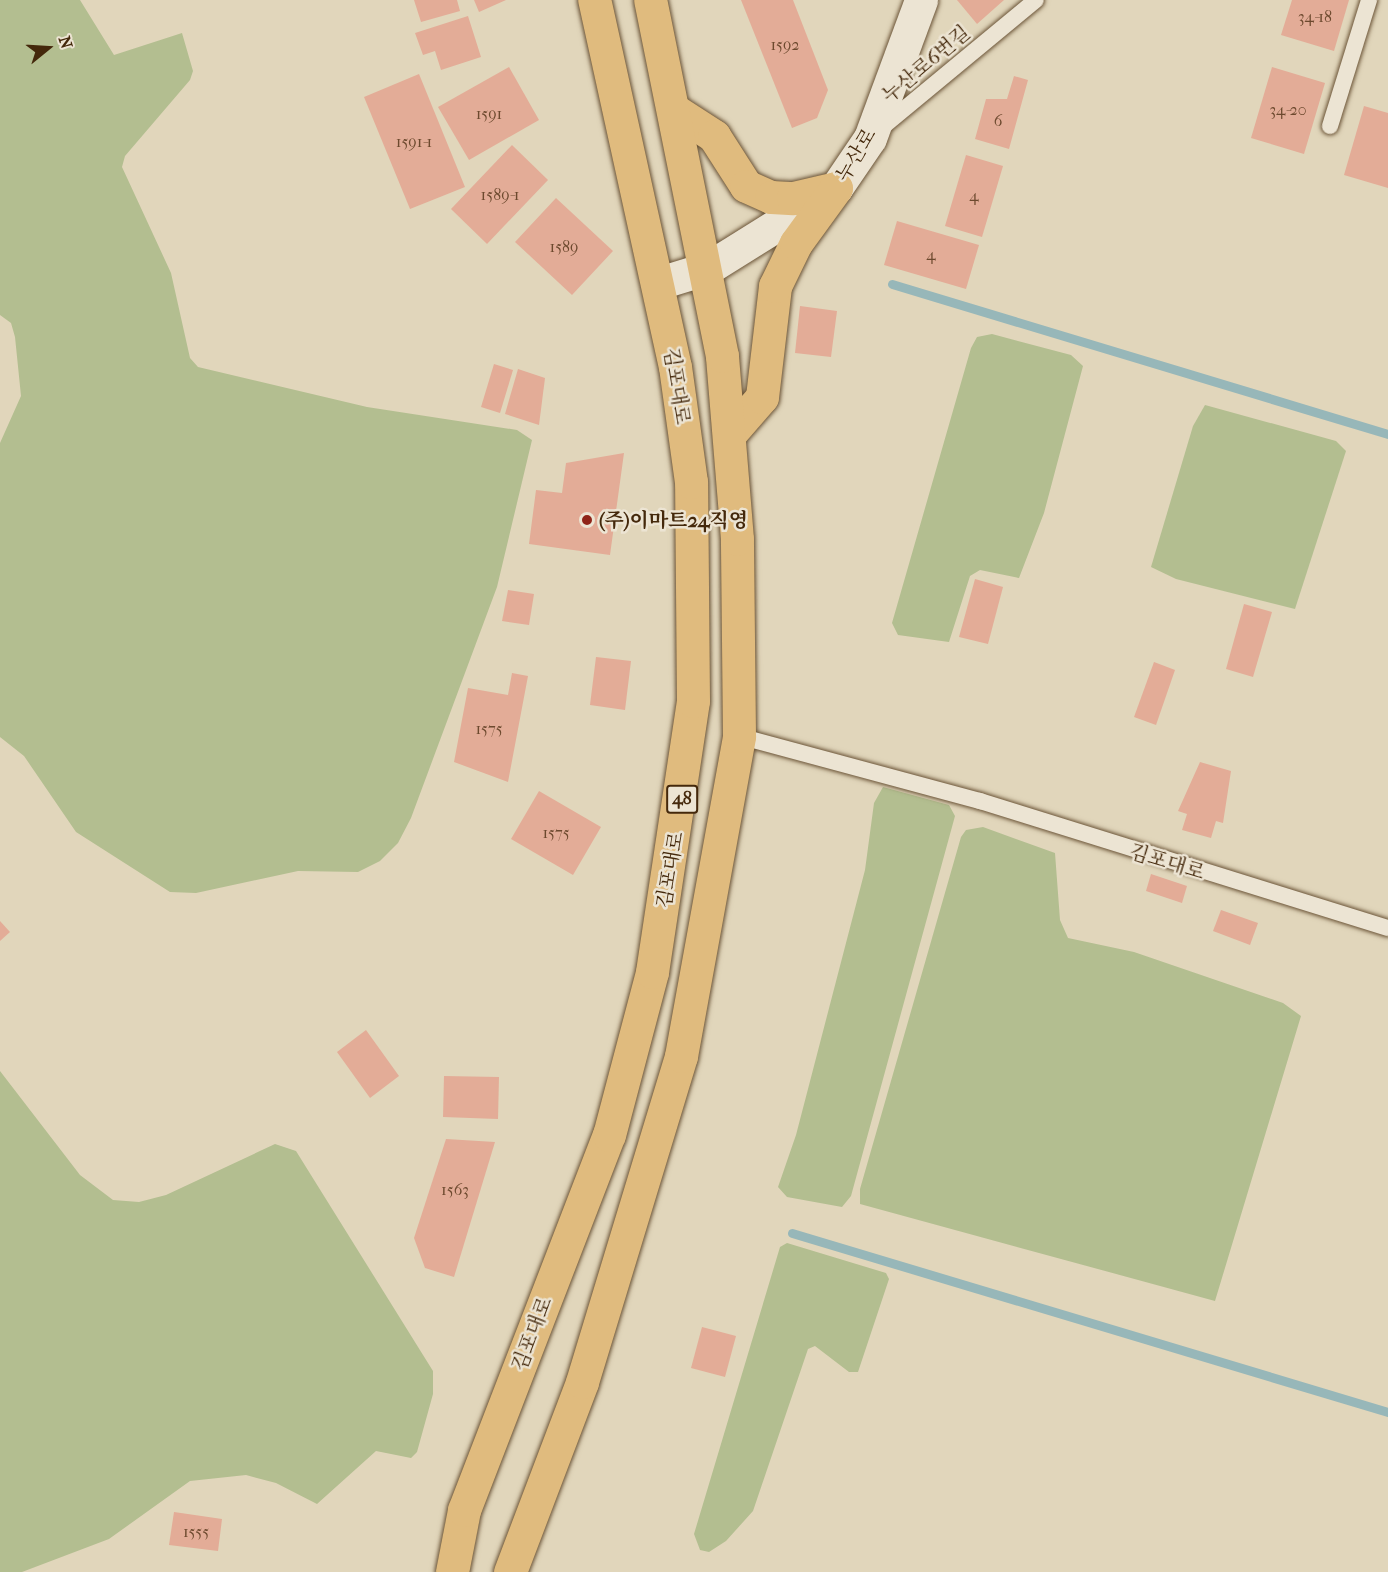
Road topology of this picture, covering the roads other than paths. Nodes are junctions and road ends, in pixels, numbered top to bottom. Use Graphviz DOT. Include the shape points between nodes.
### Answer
graph roads {
  1 [pos="594,0"];
  2 [pos="650,0"];
  3 [pos="921,0"];
  4 [pos="1036,0"];
  5 [pos="1369,0"];
  6 [pos="674,110"];
  7 [pos="1330,126"];
  8 [pos="870,138"];
  9 [pos="836,188"];
  10 [pos="708,268"];
  11 [pos="659,283"];
  12 [pos="729,435"];
  13 [pos="739,736"];
  14 [pos="1388,928"];
  15 [pos="464,1510"];
  16 [pos="518,1556"];
  17 [pos="440,1572"];
  18 [pos="452,1572"];
  19 [pos="510,1572"];
  1 -- 11 [label="main road, 김포대로 / 48"];
  2 -- 6 [label="main road, 48"];
  3 -- 8 [label="street, 누산로"];
  4 -- 8 [label="lane, 누산로6번길"];
  5 -- 7 [label="lane"];
  6 -- 9 [label="main road" via="714,136 746,186 771,197 793,198"];
  6 -- 10 [label="main road, 48"];
  8 -- 9 [label="street, 누산로"];
  9 -- 10 [label="street, 누산로"];
  9 -- 12 [label="main road" via="796,243 774,286 762,397"];
  10 -- 11 [label="street, 누산로"];
  10 -- 12 [label="main road, 48"];
  11 -- 15 [label="main road, 김포대로 / 48" via="691,482 693,701 682,798 652,972 609,1135"];
  12 -- 13 [label="main road, 48" via="741,655"];
  13 -- 14 [label="lane, 김포대로" via="980,801"];
  13 -- 16 [label="main road, 48" via="681,1056 582,1382"];
  15 -- 17 [label="main road"];
  15 -- 18 [label="main road, 김포대로 / 48"];
  16 -- 19 [label="main road, 48"];
}
